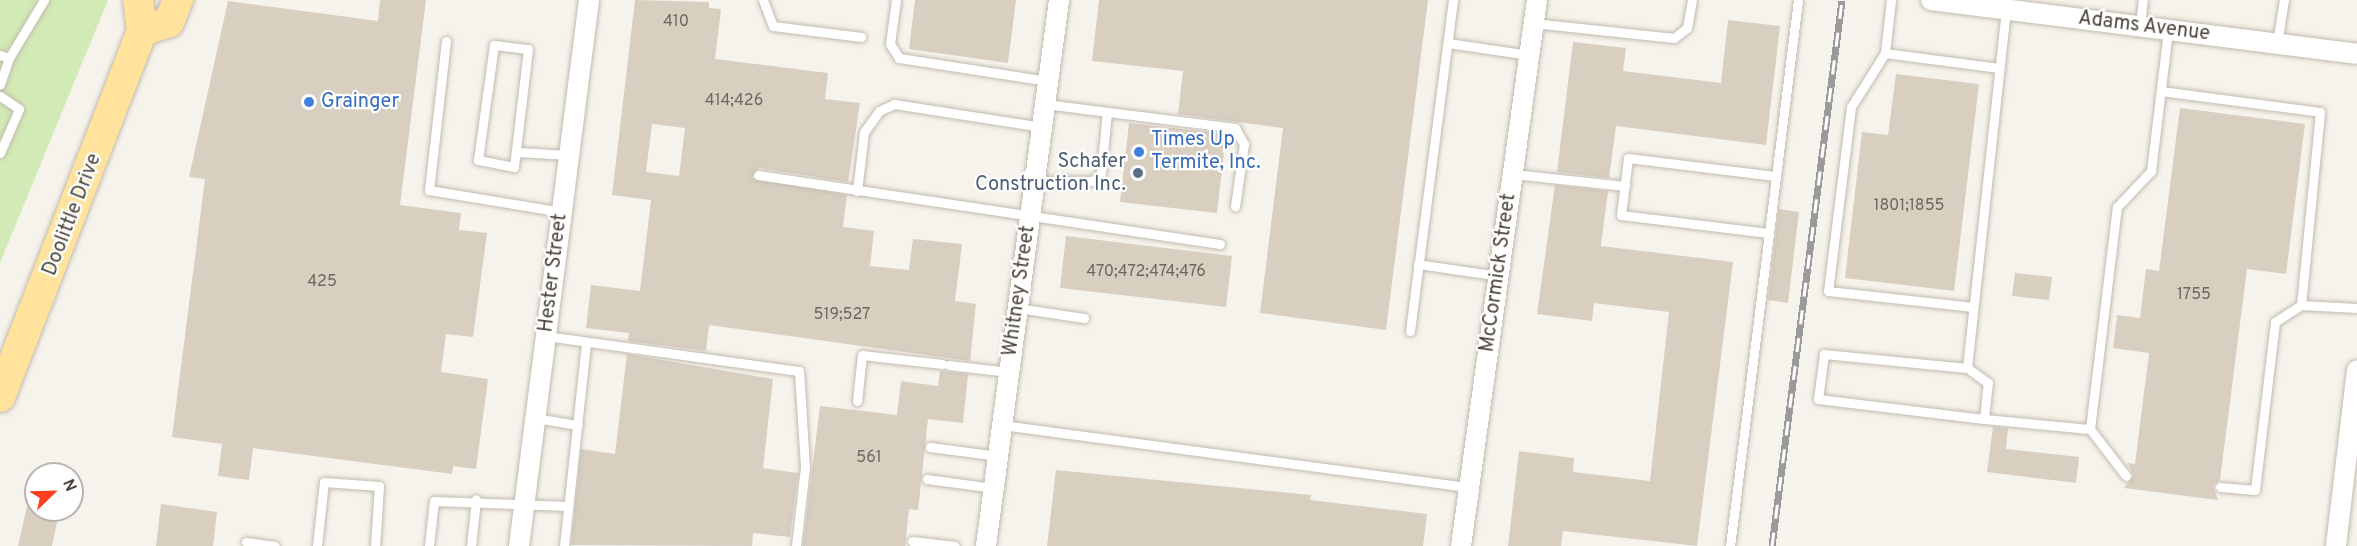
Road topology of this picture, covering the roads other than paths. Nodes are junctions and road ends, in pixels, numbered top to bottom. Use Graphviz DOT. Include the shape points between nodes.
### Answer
graph roads {
  1 [pos="44,0"];
  2 [pos="138,0"];
  3 [pos="178,0"];
  4 [pos="589,0"];
  5 [pos="763,0"];
  6 [pos="896,0"];
  7 [pos="1059,0"];
  8 [pos="1453,0"];
  9 [pos="1537,0"];
  10 [pos="1692,0"];
  11 [pos="1798,0"];
  12 [pos="1891,0"];
  13 [pos="1931,0"];
  14 [pos="2143,0"];
  15 [pos="2284,0"];
  16 [pos="2006,10"];
  17 [pos="1533,23"];
  18 [pos="2140,27"];
  19 [pos="2168,30"];
  20 [pos="142,31"];
  21 [pos="861,37"];
  22 [pos="446,41"];
  23 [pos="1448,43"];
  24 [pos="2277,44"];
  25 [pos="1886,53"];
  26 [pos="2357,54"];
  27 [pos="1529,55"];
  28 [pos="4,57"];
  29 [pos="1999,68"];
  30 [pos="1048,81"];
  31 [pos="0,84"];
  32 [pos="2161,91"];
  33 [pos="0,96"];
  34 [pos="1045,104"];
  35 [pos="1107,112"];
  36 [pos="1042,128"];
  37 [pos="517,152"];
  38 [pos="0,153"];
  39 [pos="569,155"];
  40 [pos="1513,174"];
  41 [pos="758,175"];
  42 [pos="1775,176"];
  43 [pos="1035,181"];
  44 [pos="1624,186"];
  45 [pos="857,191"];
  46 [pos="1235,206"];
  47 [pos="562,212"];
  48 [pos="1030,219"];
  49 [pos="1768,233"];
  50 [pos="1220,244"];
  51 [pos="1418,264"];
  52 [pos="1498,276"];
  53 [pos="2301,305"];
  54 [pos="1973,307"];
  55 [pos="1018,308"];
  56 [pos="2357,308"];
  57 [pos="1084,318"];
  58 [pos="1410,331"];
  59 [pos="546,336"];
  60 [pos="586,342"];
  61 [pos="1967,368"];
  62 [pos="2357,370"];
  63 [pos="1009,372"];
  64 [pos="0,397"];
  65 [pos="857,401"];
  66 [pos="536,418"];
  67 [pos="1984,418"];
  68 [pos="577,425"];
  69 [pos="1002,426"];
  70 [pos="2090,429"];
  71 [pos="930,447"];
  72 [pos="998,456"];
  73 [pos="2126,476"];
  74 [pos="927,479"];
  75 [pos="1469,486"];
  76 [pos="2220,487"];
  77 [pos="994,488"];
  78 [pos="476,499"];
  79 [pos="525,501"];
  80 [pos="568,506"];
  81 [pos="912,541"];
  82 [pos="246,542"];
  83 [pos="275,546"];
  84 [pos="317,546"];
  85 [pos="375,546"];
  86 [pos="429,546"];
  87 [pos="471,546"];
  88 [pos="519,546"];
  89 [pos="564,546"];
  90 [pos="796,546"];
  91 [pos="955,546"];
  92 [pos="986,546"];
  93 [pos="1461,546"];
  94 [pos="1730,546"];
  95 [pos="2336,546"];
  1 -- 28 [label="lane"];
  2 -- 20 [label="main road, Doolittle Drive"];
  3 -- 20 [label="main road" via="169,22"];
  4 -- 39 [label="street, Hester Street"];
  5 -- 21 [label="lane" via="773,26"];
  6 -- 30 [label="lane" via="890,44 898,57"];
  7 -- 30 [label="street, Whitney Street"];
  8 -- 23 [label="lane"];
  9 -- 17 [label="street, McCormick Street"];
  10 -- 17 [label="lane" via="1687,28 1674,38"];
  11 -- 42 [label="lane"];
  12 -- 25 [label="lane"];
  13 -- 16 [label="street, Adams Avenue"];
  14 -- 18 [label="lane"];
  15 -- 24 [label="lane"];
  16 -- 18 [label="street, Adams Avenue"];
  16 -- 29 [label="lane"];
  17 -- 27 [label="street, McCormick Street"];
  18 -- 19 [label="street, Adams Avenue"];
  19 -- 24 [label="street, Adams Avenue"];
  19 -- 32 [label="lane"];
  20 -- 64 [label="main road, Doolittle Drive"];
  22 -- 47 [label="lane" via="429,190"];
  23 -- 27 [label="lane"];
  23 -- 51 [label="lane"];
  24 -- 26 [label="street, Adams Avenue"];
  25 -- 29 [label="lane"];
  25 -- 54 [label="lane" via="1851,107 1828,291"];
  27 -- 40 [label="street, McCormick Street"];
  28 -- 31 [label="lane"];
  29 -- 54 [label="lane"];
  30 -- 34 [label="street, Whitney Street"];
  32 -- 53 [label="lane" via="2320,112"];
  32 -- 70 [label="lane" via="2151,171 2117,207"];
  33 -- 38 [label="lane" via="19,109"];
  34 -- 35 [label="lane"];
  34 -- 36 [label="street, Whitney Street"];
  35 -- 43 [label="lane" via="1101,173 1093,181"];
  35 -- 46 [label="lane" via="1234,128 1244,144"];
  36 -- 43 [label="street, Whitney Street"];
  36 -- 45 [label="lane" via="894,104 879,111 864,132"];
  37 -- 37 [label="lane" via="514,167 478,160 494,45 528,49"];
  37 -- 39 [label="lane"];
  39 -- 47 [label="street, Hester Street"];
  40 -- 44 [label="lane"];
  40 -- 52 [label="street, McCormick Street"];
  41 -- 45 [label="lane"];
  42 -- 44 [label="lane" via="1628,158"];
  42 -- 49 [label="lane"];
  43 -- 48 [label="street, Whitney Street"];
  44 -- 49 [label="lane" via="1621,215"];
  45 -- 48 [label="lane"];
  47 -- 59 [label="street, Hester Street"];
  48 -- 50 [label="lane"];
  48 -- 55 [label="street, Whitney Street"];
  49 -- 94 [label="lane"];
  51 -- 52 [label="lane"];
  51 -- 58 [label="lane"];
  52 -- 75 [label="street, McCormick Street"];
  53 -- 56 [label="lane"];
  53 -- 76 [label="lane" via="2275,322 2255,490"];
  54 -- 61 [label="lane"];
  55 -- 57 [label="lane"];
  55 -- 63 [label="street, Whitney Street"];
  59 -- 60 [label="lane"];
  59 -- 66 [label="street, Hester Street"];
  60 -- 68 [label="lane"];
  60 -- 90 [label="lane" via="799,371 805,467"];
  61 -- 67 [label="lane" via="1988,383"];
  61 -- 67 [label="lane" via="1824,354 1818,399"];
  62 -- 95 [label="street"];
  63 -- 65 [label="lane" via="862,355"];
  63 -- 69 [label="street, Whitney Street"];
  66 -- 68 [label="lane"];
  66 -- 79 [label="street, Hester Street"];
  67 -- 70 [label="lane"];
  68 -- 80 [label="lane"];
  69 -- 72 [label="street, Whitney Street"];
  69 -- 75 [label="lane"];
  70 -- 73 [label="lane"];
  71 -- 72 [label="lane"];
  72 -- 77 [label="street, Whitney Street"];
  74 -- 77 [label="lane"];
  75 -- 93 [label="street, McCormick Street"];
  77 -- 92 [label="street, Whitney Street"];
  78 -- 79 [label="lane"];
  78 -- 86 [label="lane" via="434,501"];
  78 -- 87 [label="lane"];
  79 -- 80 [label="lane"];
  79 -- 88 [label="street, Hester Street"];
  80 -- 89 [label="lane"];
  81 -- 91 [label="lane"];
  82 -- 83 [label="lane"];
  84 -- 85 [label="lane" via="324,482 379,486"];
}
